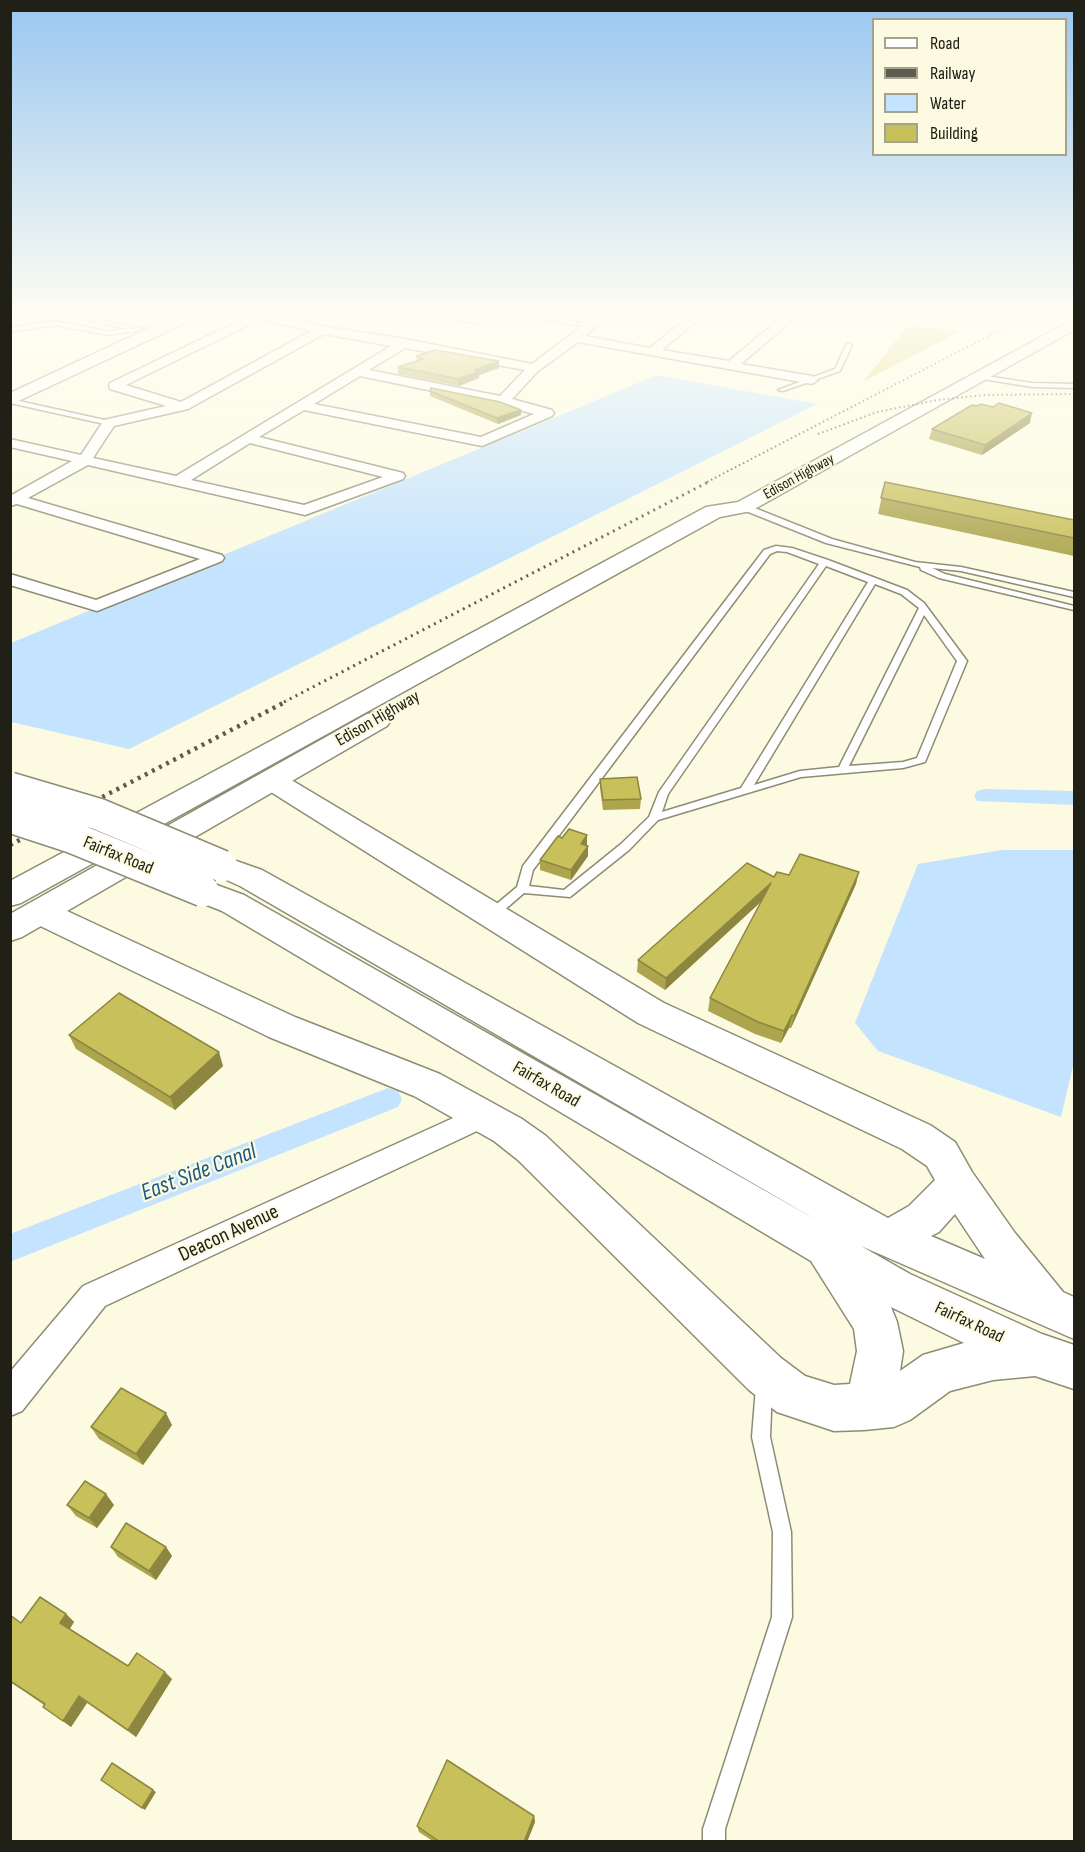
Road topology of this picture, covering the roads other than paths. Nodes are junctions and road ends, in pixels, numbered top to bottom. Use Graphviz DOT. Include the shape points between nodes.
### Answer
graph roads {
  1 [pos="161,399"];
  2 [pos="195,399"];
  3 [pos="310,399"];
  4 [pos="495,399"];
  5 [pos="938,399"];
  6 [pos="10,400"];
  7 [pos="503,401"];
  8 [pos="300,405"];
  9 [pos="183,406"];
  10 [pos="109,423"];
  11 [pos="249,439"];
  12 [pos="10,443"];
  13 [pos="84,461"];
  14 [pos="178,481"];
  15 [pos="13,500"];
  16 [pos="744,507"];
  17 [pos="825,562"];
  18 [pos="915,564"];
  19 [pos="10,579"];
  20 [pos="873,580"];
  21 [pos="1074,594"];
  22 [pos="1074,608"];
  23 [pos="923,609"];
  24 [pos="842,771"];
  25 [pos="273,781"];
  26 [pos="10,788"];
  27 [pos="745,790"];
  28 [pos="10,817"];
  29 [pos="654,818"];
  30 [pos="213,879"];
  31 [pos="522,889"];
  32 [pos="20,912"];
  33 [pos="490,916"];
  34 [pos="484,1115"];
  35 [pos="958,1184"];
  36 [pos="889,1239"];
  37 [pos="823,1247"];
  38 [pos="1062,1313"];
  39 [pos="1055,1360"];
  40 [pos="765,1374"];
  41 [pos="10,1400"];
  42 [pos="864,1407"];
  43 [pos="714,1842"];
  1 -- 9 [label="street"];
  2 -- 9 [label="street"];
  3 -- 8 [label="street"];
  4 -- 7 [label="street"];
  5 -- 16 [label="main road, Edison Highway"];
  6 -- 10 [label="lane"];
  7 -- 8 [label="street" via="547,414 482,442"];
  8 -- 11 [label="street"];
  9 -- 10 [label="street"];
  10 -- 13 [label="street"];
  11 -- 14 [label="street"];
  11 -- 14 [label="street" via="398,476 305,510"];
  12 -- 13 [label="street"];
  13 -- 14 [label="street"];
  13 -- 15 [label="street"];
  15 -- 19 [label="street" via="216,558 97,606"];
  16 -- 18 [label="lane" via="829,541"];
  16 -- 25 [label="main road, Edison Highway" via="734,519"];
  16 -- 32 [label="main road, Edison Highway" via="714,512"];
  17 -- 20 [label="lane"];
  17 -- 29 [label="lane" via="663,794"];
  17 -- 31 [label="lane" via="789,550 776,548 768,552 527,869"];
  18 -- 21 [label="lane" via="961,569"];
  18 -- 22 [label="lane" via="942,576"];
  20 -- 23 [label="lane" via="904,592"];
  20 -- 27 [label="lane"];
  23 -- 24 [label="lane"];
  23 -- 24 [label="lane" via="962,661 921,760"];
  24 -- 27 [label="lane" via="800,774"];
  25 -- 32 [label="main road, Edison Highway"];
  25 -- 33 [label="main road"];
  26 -- 30 [label="main road, Fairfax Road, bridge" via="98,814"];
  27 -- 29 [label="lane"];
  28 -- 30 [label="main road, Fairfax Road, bridge"];
  29 -- 31 [label="lane" via="566,894"];
  30 -- 36 [label="main road, Fairfax Road" via="251,878"];
  30 -- 37 [label="main road, Fairfax Road" via="233,903"];
  31 -- 33 [label="lane"];
  32 -- 34 [label="main road" via="282,1027 427,1084"];
  33 -- 35 [label="main road" via="651,1013 916,1137 941,1154"];
  34 -- 40 [label="main road" via="532,1148"];
  34 -- 41 [label="street, Deacon Avenue" via="94,1296"];
  35 -- 36 [label="main road" via="924,1219"];
  35 -- 38 [label="main road" via="1000,1246"];
  36 -- 38 [label="main road, Fairfax Road"];
  37 -- 39 [label="main road, Fairfax Road" via="895,1288"];
  37 -- 42 [label="main road" via="875,1322 880,1351 877,1374"];
  39 -- 42 [label="main road" via="993,1358 939,1371 894,1404"];
  40 -- 42 [label="main road" via="793,1396 834,1408"];
  40 -- 43 [label="lane" via="761,1437 782,1532 782,1617 714,1829"];
}
